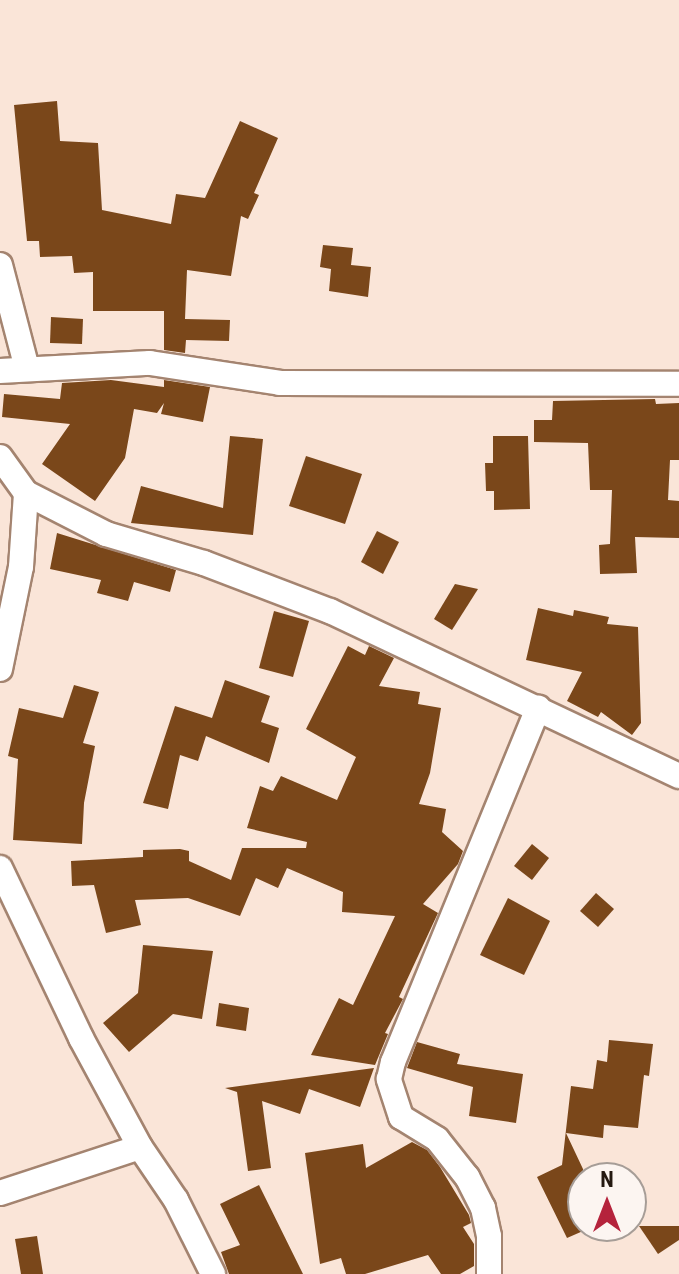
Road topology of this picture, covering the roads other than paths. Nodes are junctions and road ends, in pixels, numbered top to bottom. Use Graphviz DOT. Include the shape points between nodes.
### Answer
graph roads {
  1 [pos="0,265"];
  2 [pos="27,369"];
  3 [pos="0,371"];
  4 [pos="679,384"];
  5 [pos="0,457"];
  6 [pos="26,493"];
  7 [pos="0,669"];
  8 [pos="538,708"];
  9 [pos="679,776"];
  10 [pos="0,868"];
  11 [pos="140,1147"];
  12 [pos="0,1193"];
  13 [pos="213,1274"];
  14 [pos="489,1274"];
  1 -- 2 [label="street"];
  2 -- 3 [label="street"];
  2 -- 4 [label="street" via="150,363 280,383"];
  5 -- 6 [label="street"];
  6 -- 7 [label="street" via="21,567"];
  6 -- 8 [label="street" via="106,534 304,600"];
  8 -- 9 [label="street"];
  8 -- 14 [label="street" via="389,1079 401,1117 437,1139 478,1197 489,1236"];
  10 -- 11 [label="street"];
  11 -- 12 [label="street"];
  11 -- 13 [label="street" via="176,1200"];
}
